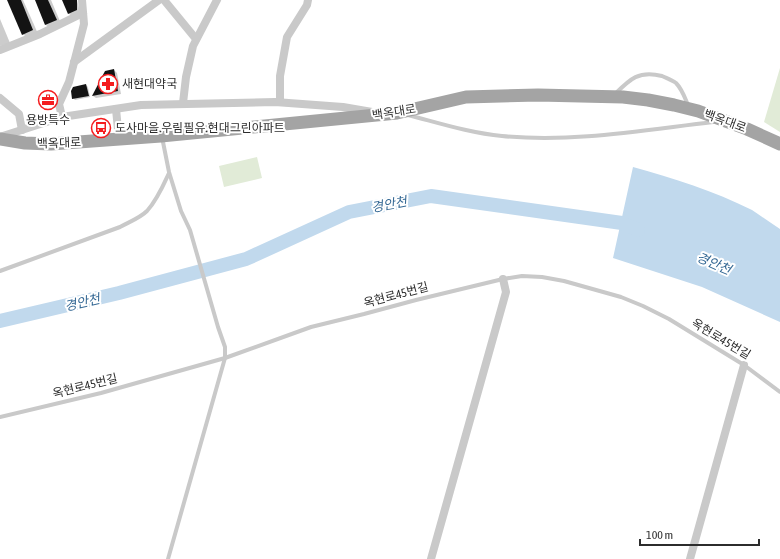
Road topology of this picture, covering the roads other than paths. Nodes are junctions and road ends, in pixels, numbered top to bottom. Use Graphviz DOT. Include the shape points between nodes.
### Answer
graph roads {
  1 [pos="82,0"];
  2 [pos="159,0"];
  3 [pos="164,0"];
  4 [pos="216,0"];
  5 [pos="308,0"];
  6 [pos="83,13"];
  7 [pos="196,39"];
  8 [pos="0,50"];
  9 [pos="74,62"];
  10 [pos="612,96"];
  11 [pos="0,98"];
  12 [pos="280,102"];
  13 [pos="183,103"];
  14 [pos="116,109"];
  15 [pos="690,109"];
  16 [pos="392,113"];
  17 [pos="62,118"];
  18 [pos="724,120"];
  19 [pos="22,130"];
  20 [pos="162,136"];
  21 [pos="0,138"];
  22 [pos="119,140"];
  23 [pos="780,144"];
  24 [pos="169,172"];
  25 [pos="0,271"];
  26 [pos="504,280"];
  27 [pos="225,358"];
  28 [pos="744,365"];
  29 [pos="780,392"];
  30 [pos="0,417"];
  31 [pos="168,559"];
  32 [pos="431,559"];
  33 [pos="690,559"];
  1 -- 6 [label="street"];
  2 -- 9 [label="street"];
  3 -- 7 [label="street"];
  4 -- 7 [label="street"];
  5 -- 12 [label="street" via="287,37 280,76"];
  6 -- 8 [label="street"];
  6 -- 9 [label="street" via="84,24"];
  7 -- 13 [label="street" via="189,59"];
  9 -- 17 [label="street" via="69,82 58,104"];
  10 -- 15 [label="main road, 백옥대로"];
  10 -- 15 [label="lane" via="627,82 650,73 675,83"];
  10 -- 16 [label="main road, 백옥대로" via="466,97"];
  11 -- 19 [label="street" via="19,114"];
  12 -- 13 [label="street"];
  12 -- 16 [label="street"];
  13 -- 14 [label="street"];
  14 -- 17 [label="street"];
  14 -- 22 [label="street"];
  15 -- 18 [label="main road, 백옥대로"];
  16 -- 18 [label="lane" via="481,133 567,138"];
  16 -- 20 [label="main road, 백옥대로"];
  17 -- 19 [label="street"];
  18 -- 23 [label="main road, 백옥대로"];
  19 -- 21 [label="street"];
  20 -- 22 [label="main road, 백옥대로"];
  20 -- 24 [label="lane"];
  21 -- 22 [label="main road, 백옥대로" via="25,143 51,144"];
  24 -- 25 [label="lane" via="157,198 147,211 137,218"];
  24 -- 27 [label="lane" via="190,230 225,347"];
  26 -- 27 [label="lane, 옥현로45번길" via="312,327"];
  26 -- 28 [label="lane, 옥현로45번길" via="522,276 542,277 621,297 669,319"];
  26 -- 32 [label="street" via="506,292"];
  27 -- 30 [label="lane, 옥현로45번길" via="101,393"];
  27 -- 31 [label="lane"];
  28 -- 29 [label="lane, 옥현로45번길"];
  28 -- 33 [label="street"];
}
